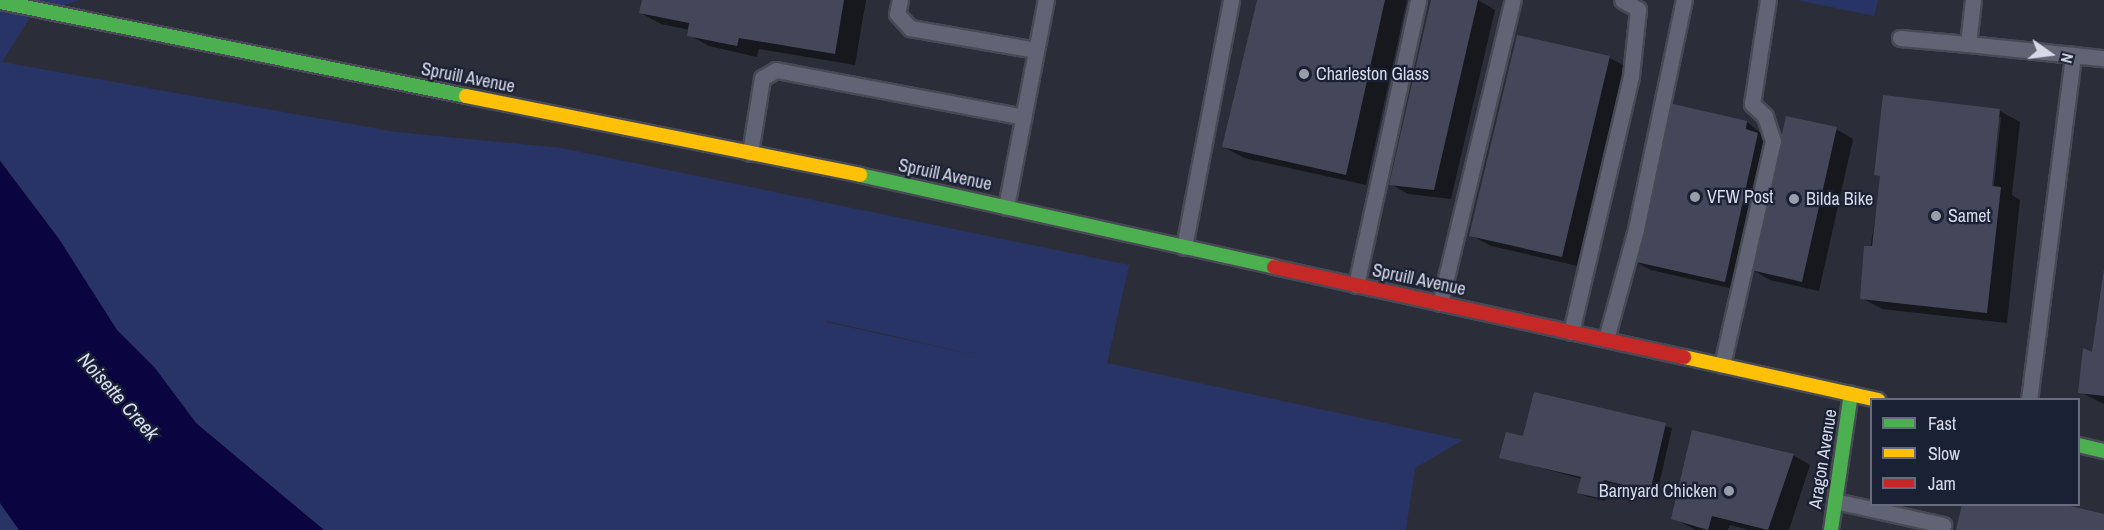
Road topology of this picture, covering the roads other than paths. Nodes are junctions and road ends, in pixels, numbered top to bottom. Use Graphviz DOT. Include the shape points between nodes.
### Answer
graph roads {
  1 [pos="900,0"];
  2 [pos="1046,0"];
  3 [pos="1231,0"];
  4 [pos="1418,0"];
  5 [pos="1513,0"];
  6 [pos="1622,0"];
  7 [pos="1684,0"];
  8 [pos="1768,0"];
  9 [pos="1973,0"];
  10 [pos="0,2"];
  11 [pos="1900,38"];
  12 [pos="1968,44"];
  13 [pos="1036,50"];
  14 [pos="2073,55"];
  15 [pos="2104,58"];
  16 [pos="1024,117"];
  17 [pos="750,153"];
  18 [pos="1006,207"];
  19 [pos="1184,246"];
  20 [pos="1356,285"];
  21 [pos="1440,303"];
  22 [pos="1571,332"];
  23 [pos="1606,339"];
  24 [pos="1722,365"];
  25 [pos="1851,393"];
  26 [pos="1874,398"];
  27 [pos="2029,398"];
  28 [pos="2080,445"];
  29 [pos="2104,451"];
  30 [pos="1835,501"];
  31 [pos="1943,525"];
  32 [pos="1831,530"];
  1 -- 13 [label="lane" via="897,14 909,28"];
  2 -- 13 [label="lane"];
  3 -- 19 [label="lane"];
  4 -- 20 [label="lane"];
  5 -- 21 [label="lane"];
  6 -- 22 [label="lane" via="1638,9 1632,76"];
  7 -- 23 [label="lane" via="1636,229"];
  8 -- 24 [label="lane" via="1752,104 1765,116 1773,141"];
  9 -- 12 [label="lane"];
  10 -- 17 [label="street, Spruill Avenue"];
  11 -- 12 [label="lane"];
  12 -- 14 [label="lane"];
  13 -- 16 [label="lane"];
  14 -- 15 [label="lane"];
  14 -- 27 [label="lane"];
  16 -- 17 [label="lane" via="776,70 762,78"];
  16 -- 18 [label="lane"];
  17 -- 18 [label="street, Spruill Avenue"];
  18 -- 19 [label="street, Spruill Avenue"];
  19 -- 20 [label="street, Spruill Avenue"];
  20 -- 21 [label="street, Spruill Avenue"];
  21 -- 22 [label="street, Spruill Avenue"];
  22 -- 23 [label="street, Spruill Avenue"];
  23 -- 24 [label="street, Spruill Avenue"];
  24 -- 25 [label="street, Spruill Avenue"];
  25 -- 26 [label="street, Spruill Avenue"];
  25 -- 30 [label="street, Aragon Avenue"];
  28 -- 29 [label="street"];
  30 -- 31 [label="lane"];
  30 -- 32 [label="street, Aragon Avenue"];
}
